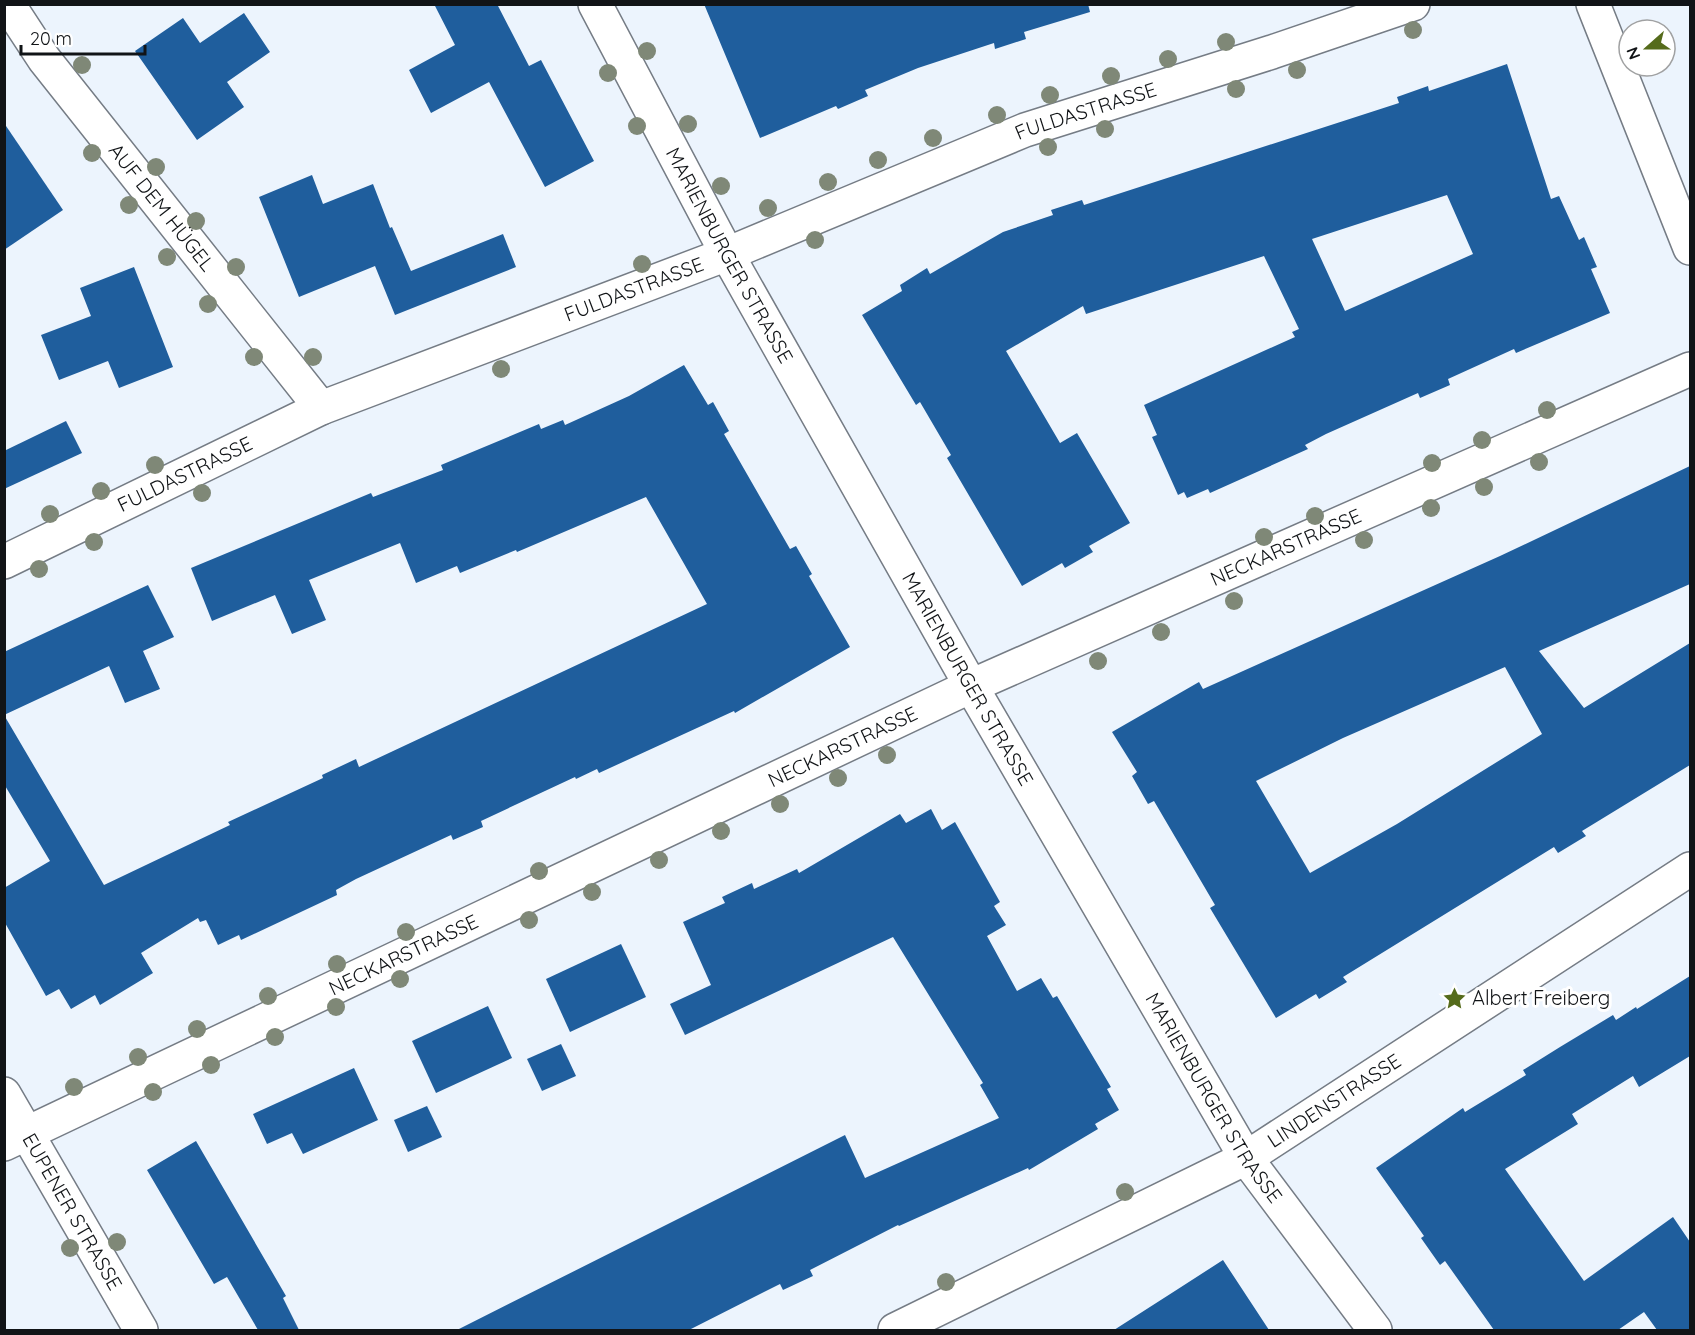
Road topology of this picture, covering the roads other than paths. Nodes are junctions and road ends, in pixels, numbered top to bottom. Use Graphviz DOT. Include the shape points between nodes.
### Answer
graph roads {
  1 [pos="8,4"];
  2 [pos="595,4"];
  3 [pos="1413,4"];
  4 [pos="1593,4"];
  5 [pos="1690,248"];
  6 [pos="727,254"];
  7 [pos="1690,369"];
  8 [pos="321,408"];
  9 [pos="4,562"];
  10 [pos="971,686"];
  11 [pos="1690,869"];
  12 [pos="4,1094"];
  13 [pos="16,1139"];
  14 [pos="1246,1158"];
  15 [pos="141,1330"];
  16 [pos="895,1330"];
  17 [pos="1375,1330"];
  1 -- 8 [label="street, AUF DEM HÜGEL" via="44,59"];
  2 -- 6 [label="street, MARIENBURGER STRASSE"];
  3 -- 6 [label="street, FULDASTRASSE" via="1025,129"];
  4 -- 5 [label="street"];
  6 -- 8 [label="street, FULDASTRASSE"];
  6 -- 10 [label="street, MARIENBURGER STRASSE"];
  7 -- 10 [label="street, NECKARSTRASSE"];
  8 -- 9 [label="street, FULDASTRASSE"];
  10 -- 13 [label="street, NECKARSTRASSE"];
  10 -- 14 [label="street, MARIENBURGER STRASSE"];
  11 -- 14 [label="street, LINDENSTRASSE"];
  12 -- 13 [label="street, EUPENER STRASSE"];
  13 -- 15 [label="street, EUPENER STRASSE"];
  14 -- 16 [label="street, LINDENSTRASSE"];
  14 -- 17 [label="street, MARIENBURGER STRASSE"];
}
